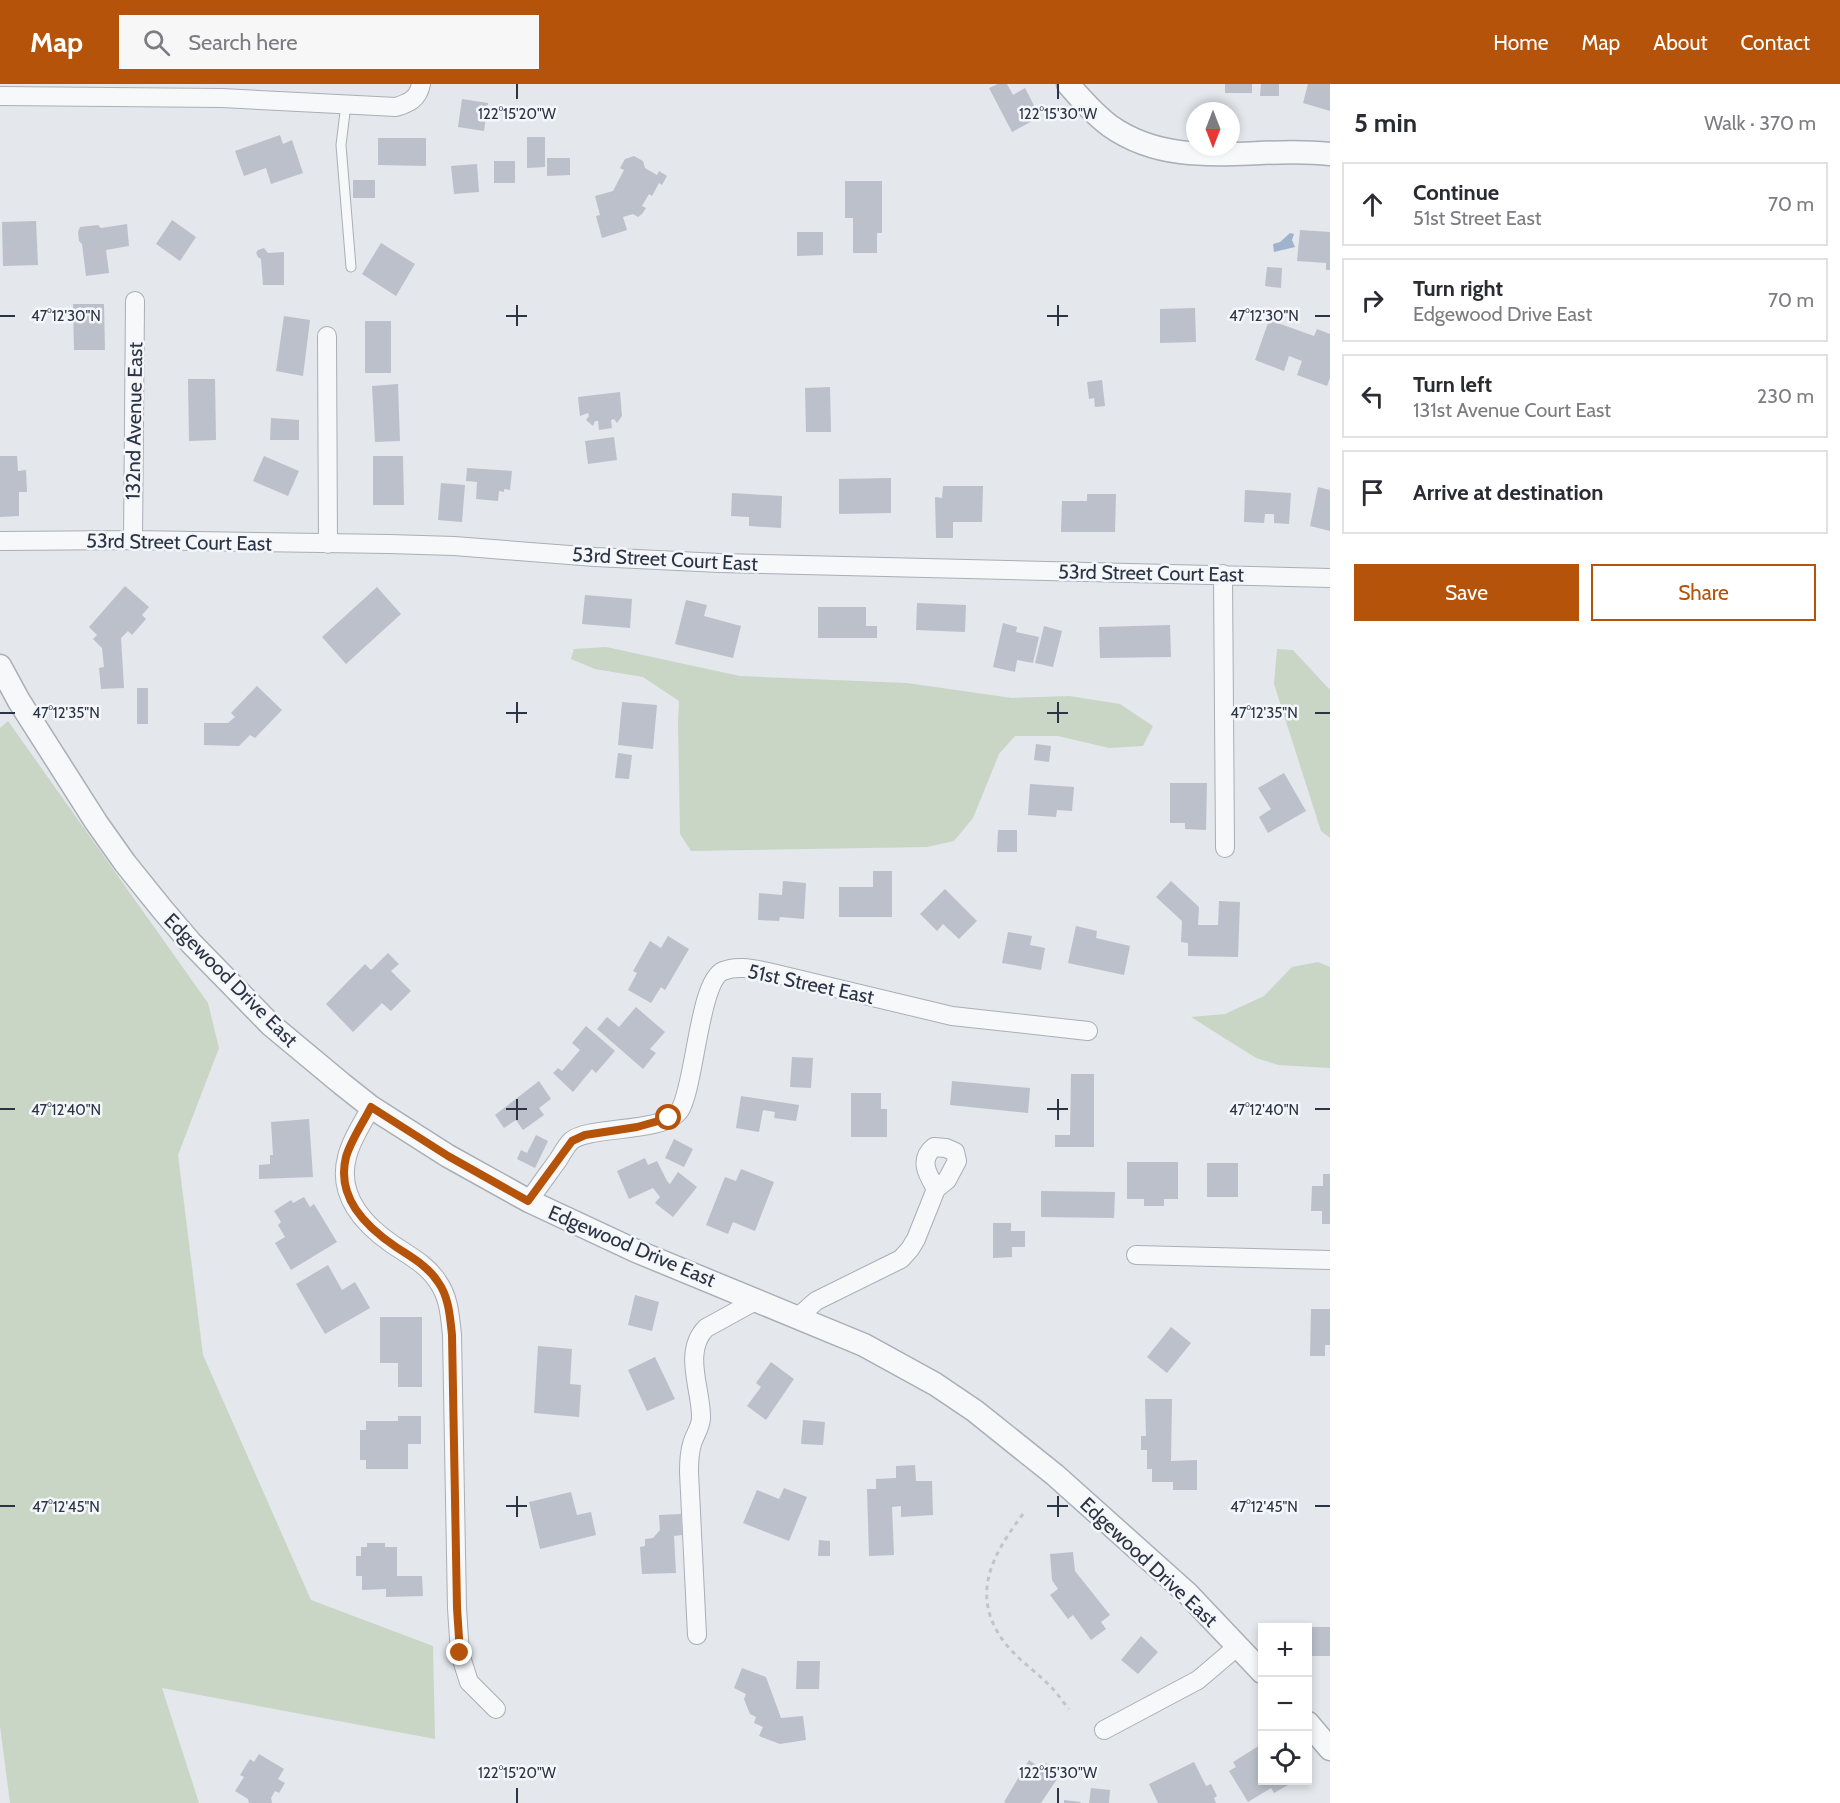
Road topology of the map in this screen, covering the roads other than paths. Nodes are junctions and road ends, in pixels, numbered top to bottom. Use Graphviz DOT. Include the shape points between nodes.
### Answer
graph roads {
  1 [pos="421,84"];
  2 [pos="1068,84"];
  3 [pos="0,96"];
  4 [pos="346,104"];
  5 [pos="1330,154"];
  6 [pos="351,267"];
  7 [pos="135,301"];
  8 [pos="327,336"];
  9 [pos="133,540"];
  10 [pos="0,541"];
  11 [pos="328,544"];
  12 [pos="1223,574"];
  13 [pos="1330,578"];
  14 [pos="0,666"];
  15 [pos="1225,848"];
  16 [pos="1088,1031"];
  17 [pos="371,1107"];
  18 [pos="936,1190"];
  19 [pos="528,1201"];
  20 [pos="1136,1255"];
  21 [pos="1330,1260"];
  22 [pos="758,1300"];
  23 [pos="797,1318"];
  24 [pos="697,1635"];
  25 [pos="1238,1646"];
  26 [pos="1258,1667"];
  27 [pos="496,1709"];
  28 [pos="1312,1728"];
  29 [pos="1104,1730"];
  30 [pos="1330,1749"];
  1 -- 4 [label="street" via="412,101 396,107"];
  2 -- 5 [label="street" via="1111,126 1130,138 1164,150 1192,155"];
  3 -- 4 [label="street" via="222,98"];
  4 -- 6 [label="lane" via="341,145"];
  7 -- 9 [label="street, 132nd Avenue East"];
  8 -- 11 [label="street"];
  9 -- 10 [label="street, 53rd Street Court East"];
  9 -- 11 [label="street, 53rd Street Court East"];
  11 -- 12 [label="street, 53rd Street Court East" via="454,546 720,563"];
  12 -- 13 [label="street, 53rd Street Court East"];
  12 -- 15 [label="street"];
  14 -- 17 [label="street, Edgewood Drive East" via="96,822 162,909 271,1024"];
  16 -- 19 [label="street, 51st Street East" via="952,1016 768,972 746,968 723,971 714,981 706,1003 679,1111 657,1122 585,1135 572,1141"];
  17 -- 19 [label="street, Edgewood Drive East"];
  17 -- 27 [label="street" via="347,1155 345,1183 357,1214 428,1269 438,1281 449,1308 460,1653 469,1682"];
  18 -- 23 [label="street" via="916,1239 901,1259 816,1301"];
  19 -- 22 [label="street, Edgewood Drive East" via="636,1251"];
  20 -- 21 [label="street"];
  22 -- 23 [label="street, Edgewood Drive East"];
  22 -- 24 [label="street" via="705,1328 697,1343 694,1371 701,1416 688,1472"];
  23 -- 25 [label="street, Edgewood Drive East" via="864,1345 975,1411 1108,1522 1188,1594"];
  25 -- 26 [label="street, Edgewood Drive East"];
  25 -- 29 [label="street" via="1198,1680"];
  28 -- 30 [label="street"];
}
